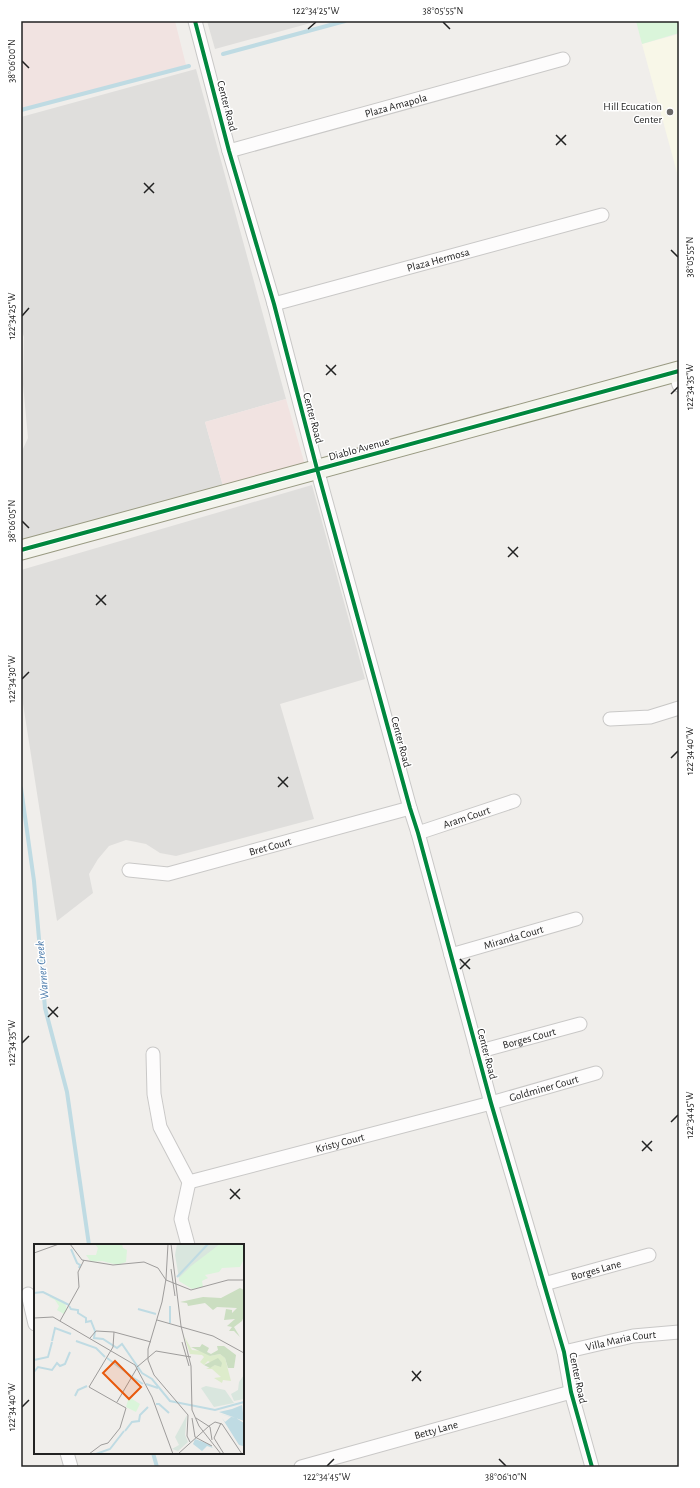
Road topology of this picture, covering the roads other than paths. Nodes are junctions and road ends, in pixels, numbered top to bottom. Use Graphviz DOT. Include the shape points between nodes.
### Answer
graph roads {
  1 [pos="196,21"];
  2 [pos="563,59"];
  3 [pos="229,152"];
  4 [pos="602,215"];
  5 [pos="274,304"];
  6 [pos="678,376"];
  7 [pos="317,469"];
  8 [pos="21,550"];
  9 [pos="679,708"];
  10 [pos="610,719"];
  11 [pos="514,801"];
  12 [pos="410,808"];
  13 [pos="418,833"];
  14 [pos="129,870"];
  15 [pos="576,919"];
  16 [pos="451,955"];
  17 [pos="580,1024"];
  18 [pos="477,1052"];
  19 [pos="154,1054"];
  20 [pos="596,1073"];
  21 [pos="491,1103"];
  22 [pos="189,1182"];
  23 [pos="188,1244"];
  24 [pos="649,1255"];
  25 [pos="544,1284"];
  26 [pos="28,1294"];
  27 [pos="34,1320"];
  28 [pos="679,1332"];
  29 [pos="564,1352"];
  30 [pos="571,1392"];
  31 [pos="67,1454"];
  32 [pos="71,1467"];
  33 [pos="301,1467"];
  34 [pos="592,1467"];
  1 -- 3 [label="street, Center Road"];
  2 -- 3 [label="street, Plaza Amapola"];
  3 -- 5 [label="street, Center Road"];
  4 -- 5 [label="street, Plaza Hermosa"];
  5 -- 7 [label="street, Center Road"];
  6 -- 7 [label="street, Diablo Avenue"];
  7 -- 8 [label="street, Diablo Avenue"];
  7 -- 12 [label="street, Center Road"];
  9 -- 10 [label="street" via="650,717"];
  11 -- 13 [label="street, Aram Court"];
  12 -- 13 [label="street, Center Road"];
  12 -- 14 [label="street, Bret Court" via="168,874"];
  13 -- 16 [label="street, Center Road"];
  15 -- 16 [label="street, Miranda Court"];
  16 -- 18 [label="street, Center Road"];
  17 -- 18 [label="street, Borges Court"];
  18 -- 21 [label="street, Center Road"];
  19 -- 22 [label="street" via="154,1094 160,1127"];
  20 -- 21 [label="street, Goldminer Court"];
  21 -- 22 [label="street, Kristy Court"];
  21 -- 25 [label="street, Center Road"];
  22 -- 23 [label="street" via="181,1220"];
  24 -- 25 [label="street, Borges Lane"];
  25 -- 29 [label="street, Center Road"];
  26 -- 27 [label="street"];
  28 -- 29 [label="street, Villa Maria Court" via="633,1336"];
  29 -- 30 [label="street, Center Road"];
  30 -- 33 [label="street, Betty Lane"];
  30 -- 34 [label="street, Center Road"];
  31 -- 32 [label="street"];
}
